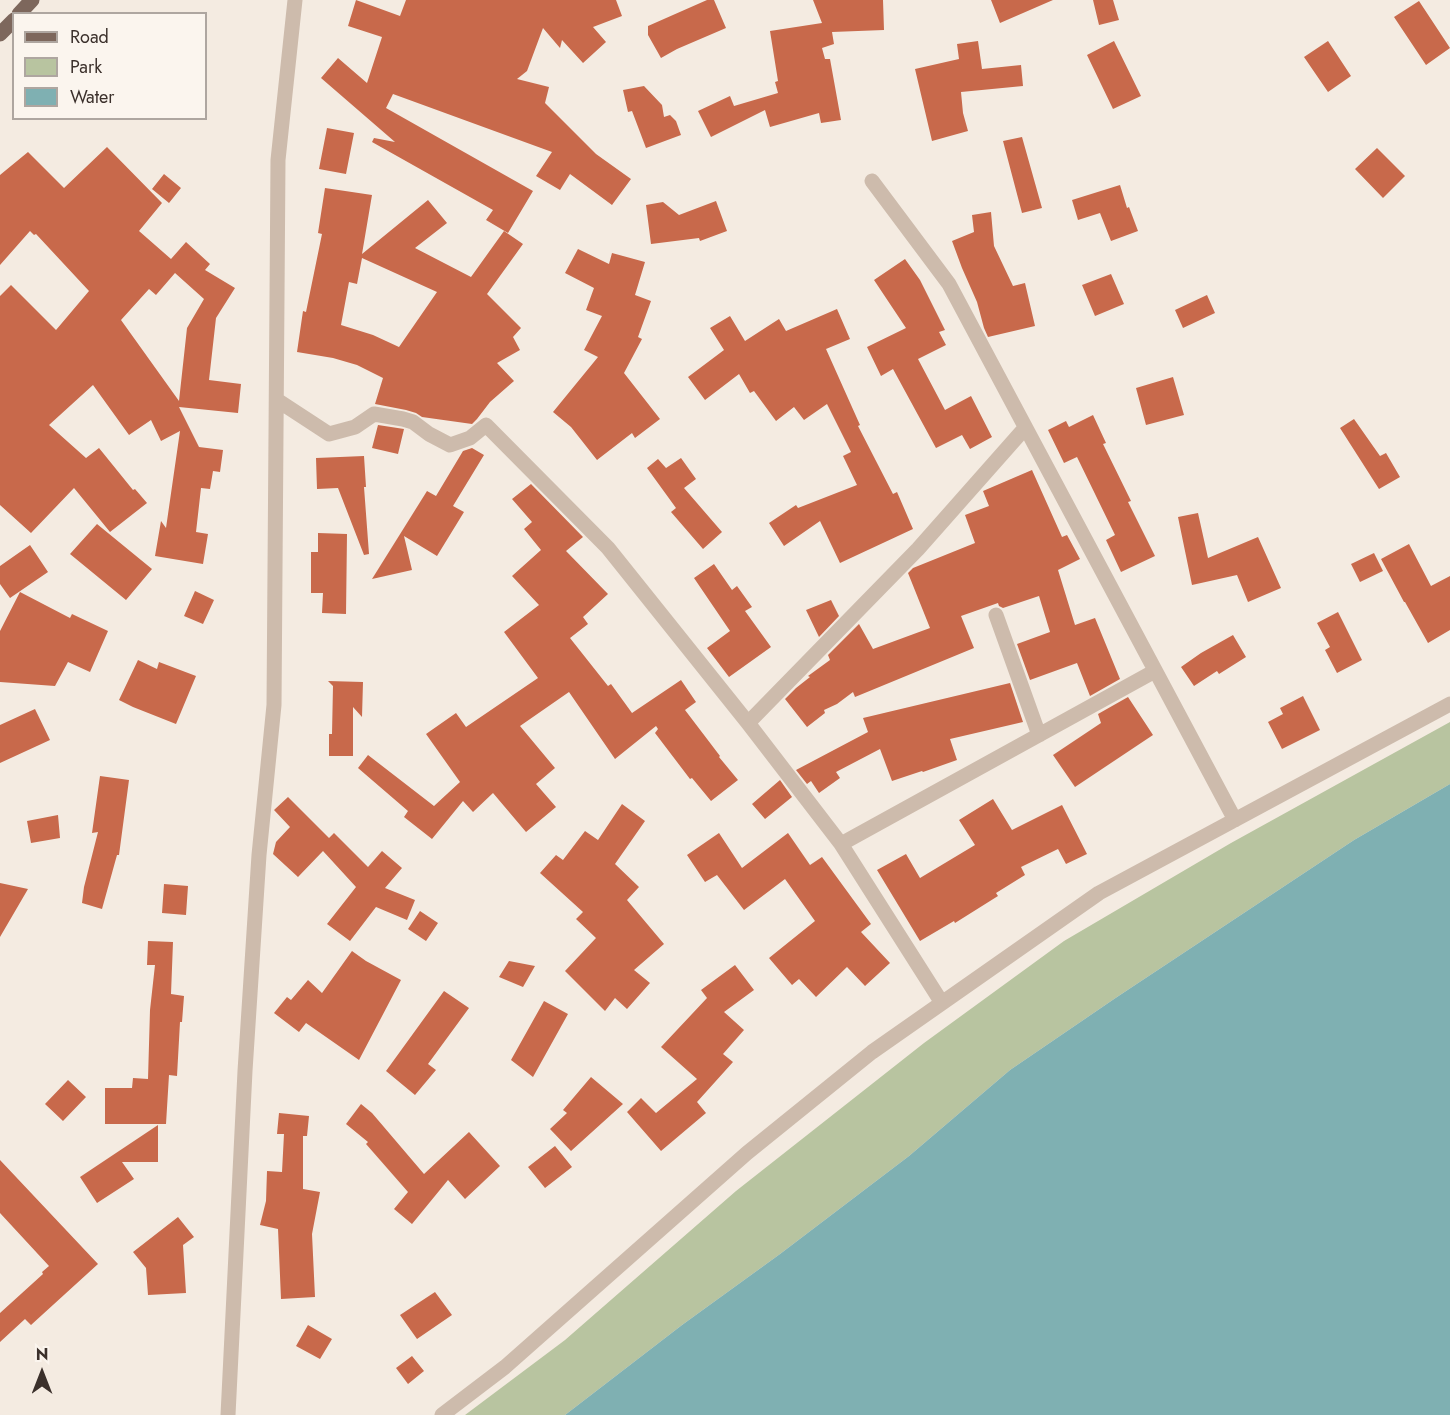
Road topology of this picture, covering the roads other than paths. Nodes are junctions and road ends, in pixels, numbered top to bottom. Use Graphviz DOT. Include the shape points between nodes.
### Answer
graph roads {
  1 [pos="32,0"];
  2 [pos="295,0"];
  3 [pos="22,12"];
  4 [pos="12,22"];
  5 [pos="0,34"];
  6 [pos="872,181"];
  7 [pos="277,400"];
  8 [pos="1025,428"];
  9 [pos="996,615"];
  10 [pos="1155,671"];
  11 [pos="1450,704"];
  12 [pos="748,723"];
  13 [pos="1039,735"];
  14 [pos="1235,820"];
  15 [pos="841,844"];
  16 [pos="942,1003"];
  17 [pos="228,1415"];
  18 [pos="442,1415"];
  1 -- 3 [label="main road"];
  2 -- 7 [label="street" via="278,160"];
  4 -- 5 [label="main road"];
  6 -- 8 [label="street" via="949,284"];
  7 -- 12 [label="street" via="329,434 355,427 374,414 413,422 450,445 470,438 486,425 608,548"];
  7 -- 17 [label="street" via="274,705 256,901"];
  8 -- 10 [label="street"];
  8 -- 12 [label="street" via="918,549"];
  9 -- 13 [label="street"];
  10 -- 13 [label="street"];
  10 -- 14 [label="street"];
  11 -- 14 [label="street"];
  12 -- 15 [label="street"];
  13 -- 15 [label="street"];
  14 -- 16 [label="street" via="1099,893"];
  15 -- 16 [label="street"];
  16 -- 18 [label="street" via="872,1052 747,1153 505,1367"];
}
